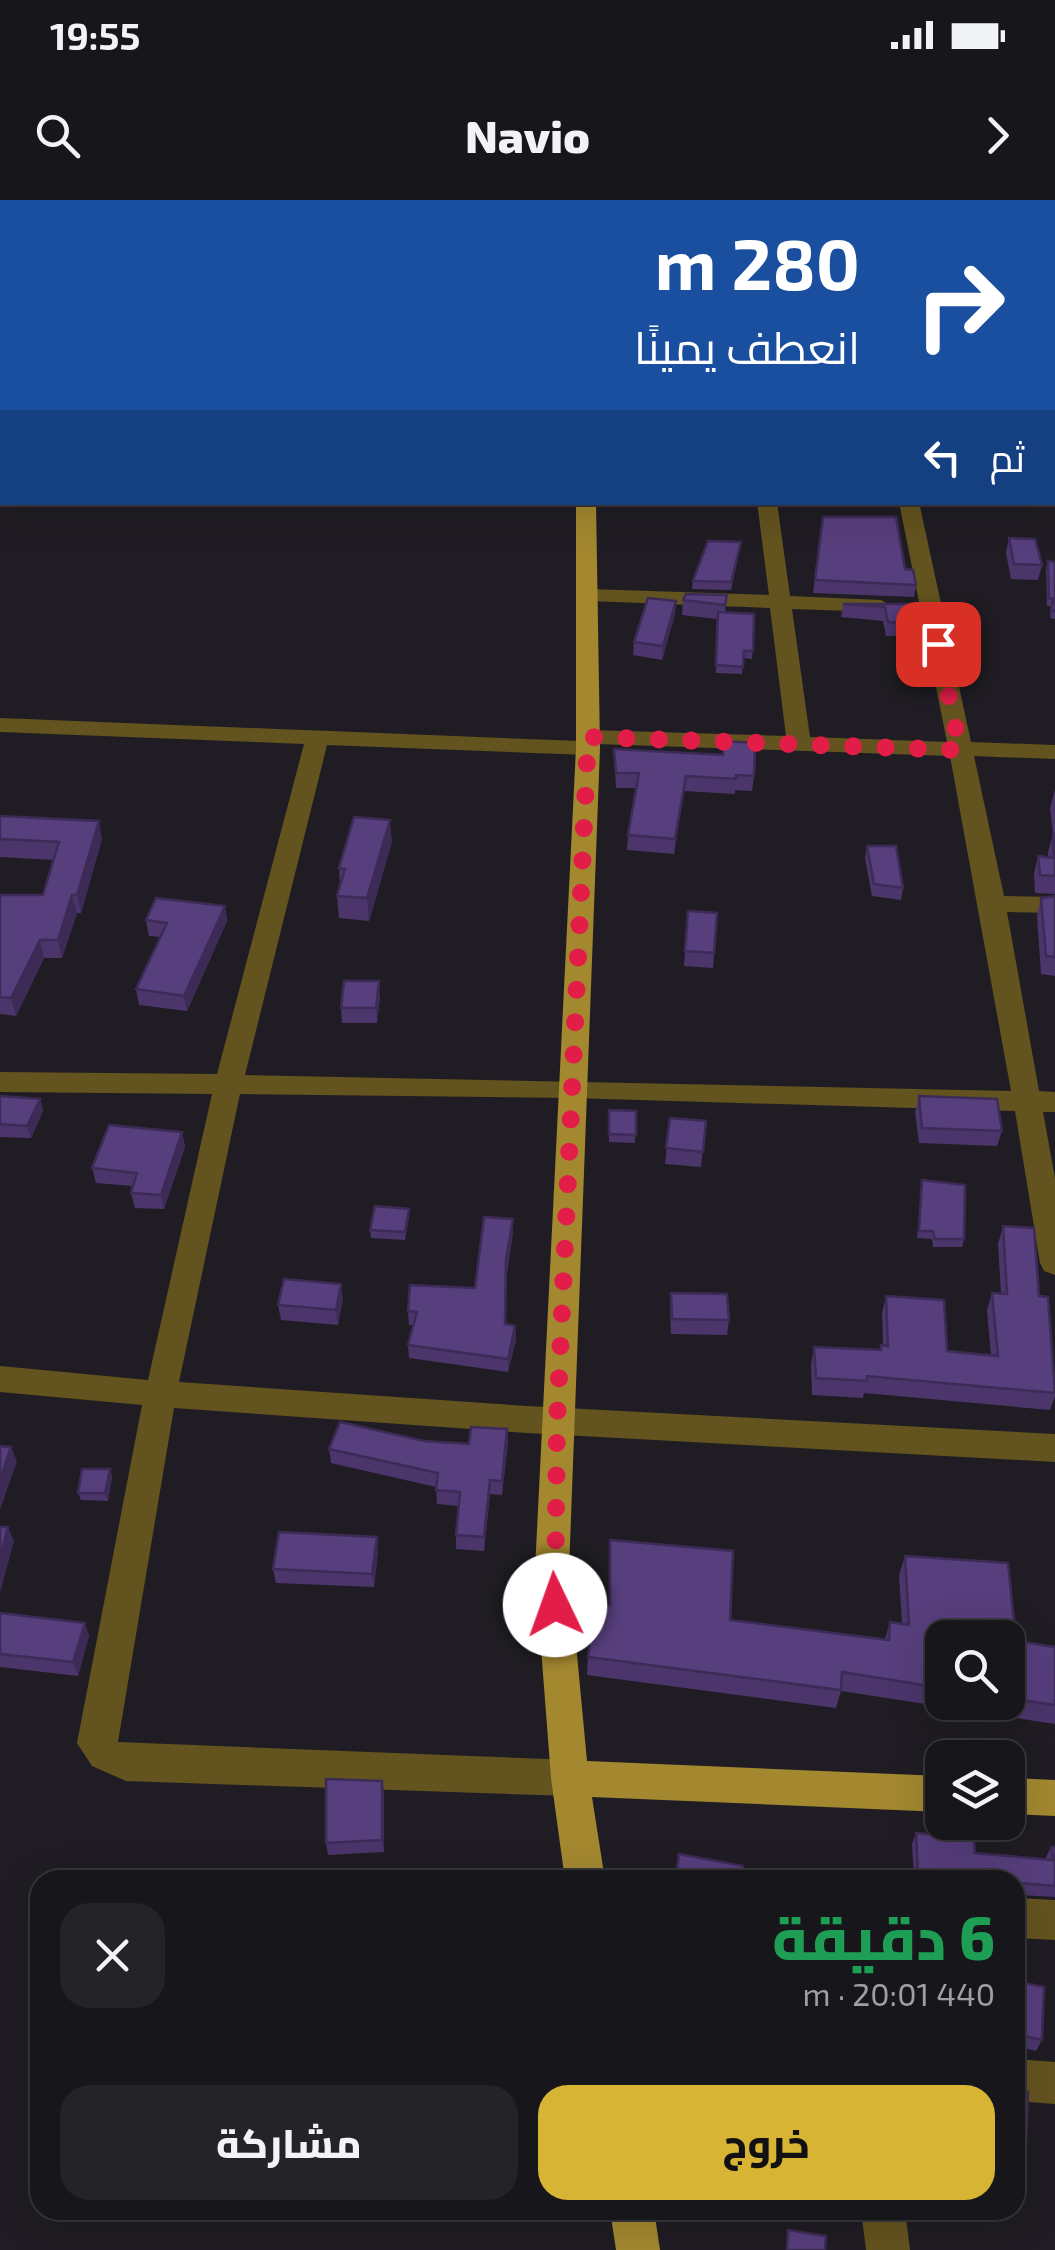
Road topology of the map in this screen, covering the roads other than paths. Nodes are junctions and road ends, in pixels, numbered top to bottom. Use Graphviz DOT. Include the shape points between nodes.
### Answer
graph roads {
  1 [pos="586,505"];
  2 [pos="767,505"];
  3 [pos="910,505"];
  4 [pos="589,595"];
  5 [pos="777,602"];
  6 [pos="931,608"];
  7 [pos="0,724"];
  8 [pos="317,740"];
  9 [pos="588,742"];
  10 [pos="799,744"];
  11 [pos="960,750"];
  12 [pos="1055,752"];
  13 [pos="992,904"];
  14 [pos="1055,905"];
  15 [pos="0,1082"];
  16 [pos="228,1085"];
  17 [pos="572,1088"];
  18 [pos="1041,1101"];
  19 [pos="1055,1263"];
  20 [pos="0,1379"];
  21 [pos="160,1396"];
  22 [pos="557,1422"];
  23 [pos="1055,1448"];
  24 [pos="570,1778"];
  25 [pos="925,1793"];
  26 [pos="1025,1797"];
  27 [pos="1055,1798"];
  28 [pos="584,1870"];
  29 [pos="1025,1918"];
  30 [pos="1055,1920"];
  31 [pos="1025,2080"];
  32 [pos="1055,2082"];
  33 [pos="634,2220"];
  34 [pos="884,2220"];
  35 [pos="638,2250"];
  36 [pos="888,2250"];
  1 -- 4 [label="main road"];
  2 -- 5 [label="street"];
  3 -- 6 [label="street"];
  4 -- 5 [label="street"];
  4 -- 9 [label="main road"];
  5 -- 6 [label="street"];
  5 -- 10 [label="street"];
  6 -- 11 [label="street"];
  7 -- 8 [label="street"];
  8 -- 9 [label="street"];
  8 -- 16 [label="street"];
  9 -- 10 [label="street"];
  9 -- 17 [label="main road"];
  10 -- 11 [label="street"];
  11 -- 12 [label="street"];
  11 -- 13 [label="street"];
  13 -- 14 [label="street"];
  13 -- 18 [label="street"];
  15 -- 16 [label="street"];
  16 -- 17 [label="street"];
  16 -- 21 [label="street"];
  17 -- 18 [label="street"];
  17 -- 22 [label="main road"];
  18 -- 19 [label="street"];
  20 -- 21 [label="street"];
  21 -- 22 [label="street"];
  21 -- 24 [label="street" via="96,1743 104,1754 126,1762"];
  22 -- 23 [label="street"];
  22 -- 24 [label="main road" via="552,1570"];
  24 -- 25 [label="main road"];
  24 -- 28 [label="main road"];
  26 -- 27 [label="main road"];
  29 -- 30 [label="street"];
  31 -- 32 [label="street"];
  33 -- 35 [label="main road"];
  34 -- 36 [label="street"];
}
